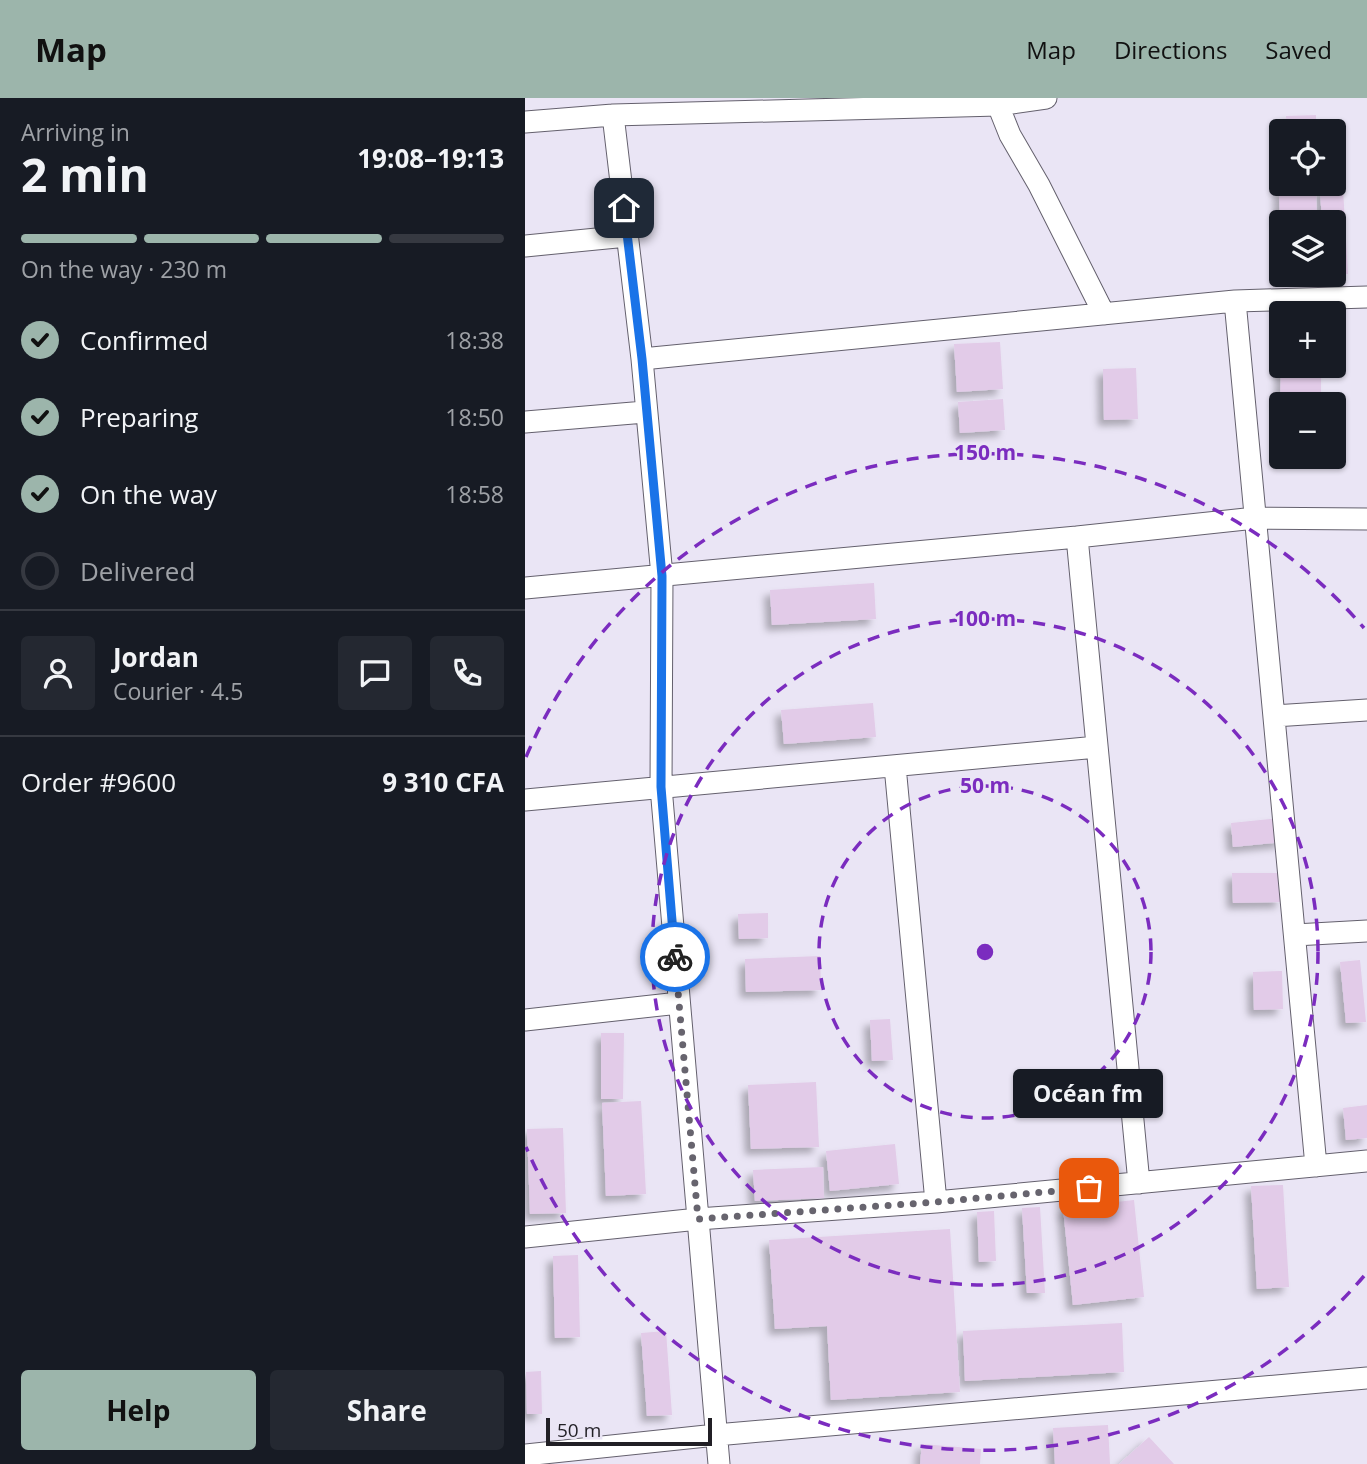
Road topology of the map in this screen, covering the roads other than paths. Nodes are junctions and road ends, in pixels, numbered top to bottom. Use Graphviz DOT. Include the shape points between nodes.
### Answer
graph roads {
  1 [pos="1046,98"];
  2 [pos="998,105"];
  3 [pos="613,115"];
  4 [pos="525,122"];
  5 [pos="627,236"];
  6 [pos="525,246"];
  7 [pos="1367,297"];
  8 [pos="1235,301"];
  9 [pos="1104,314"];
  10 [pos="642,359"];
  11 [pos="646,412"];
  12 [pos="525,422"];
  13 [pos="1255,518"];
  14 [pos="1367,519"];
  15 [pos="1077,537"];
  16 [pos="662,576"];
  17 [pos="525,588"];
  18 [pos="1367,710"];
  19 [pos="1274,716"];
  20 [pos="1097,747"];
  21 [pos="895,766"];
  22 [pos="661,787"];
  23 [pos="525,800"];
  24 [pos="1367,931"];
  25 [pos="1294,935"];
  26 [pos="679,1003"];
  27 [pos="525,1020"];
  28 [pos="1367,1161"];
  29 [pos="1316,1166"];
  30 [pos="1139,1183"];
  31 [pos="936,1202"];
  32 [pos="698,1219"];
  33 [pos="525,1237"];
  34 [pos="1367,1378"];
  35 [pos="716,1435"];
  36 [pos="525,1455"];
  37 [pos="719,1464"];
  1 -- 2 [label="street"];
  2 -- 3 [label="street"];
  2 -- 9 [label="street"];
  3 -- 4 [label="street"];
  3 -- 5 [label="street"];
  5 -- 6 [label="street"];
  5 -- 10 [label="street"];
  7 -- 8 [label="street"];
  8 -- 9 [label="street"];
  8 -- 13 [label="street"];
  9 -- 10 [label="street"];
  10 -- 11 [label="street"];
  11 -- 12 [label="street"];
  11 -- 16 [label="street"];
  13 -- 14 [label="street"];
  13 -- 15 [label="street"];
  13 -- 19 [label="street"];
  15 -- 16 [label="street"];
  15 -- 20 [label="street"];
  16 -- 17 [label="street"];
  16 -- 22 [label="street"];
  18 -- 19 [label="street"];
  19 -- 25 [label="street"];
  20 -- 21 [label="street"];
  20 -- 30 [label="street"];
  21 -- 22 [label="street"];
  21 -- 31 [label="street"];
  22 -- 23 [label="street"];
  22 -- 26 [label="street"];
  24 -- 25 [label="street"];
  25 -- 29 [label="street"];
  26 -- 27 [label="street"];
  26 -- 32 [label="street"];
  28 -- 29 [label="street"];
  29 -- 30 [label="street"];
  30 -- 31 [label="street"];
  31 -- 32 [label="street"];
  32 -- 33 [label="street"];
  32 -- 35 [label="street"];
  34 -- 35 [label="street"];
  35 -- 36 [label="street"];
  35 -- 37 [label="street"];
}
